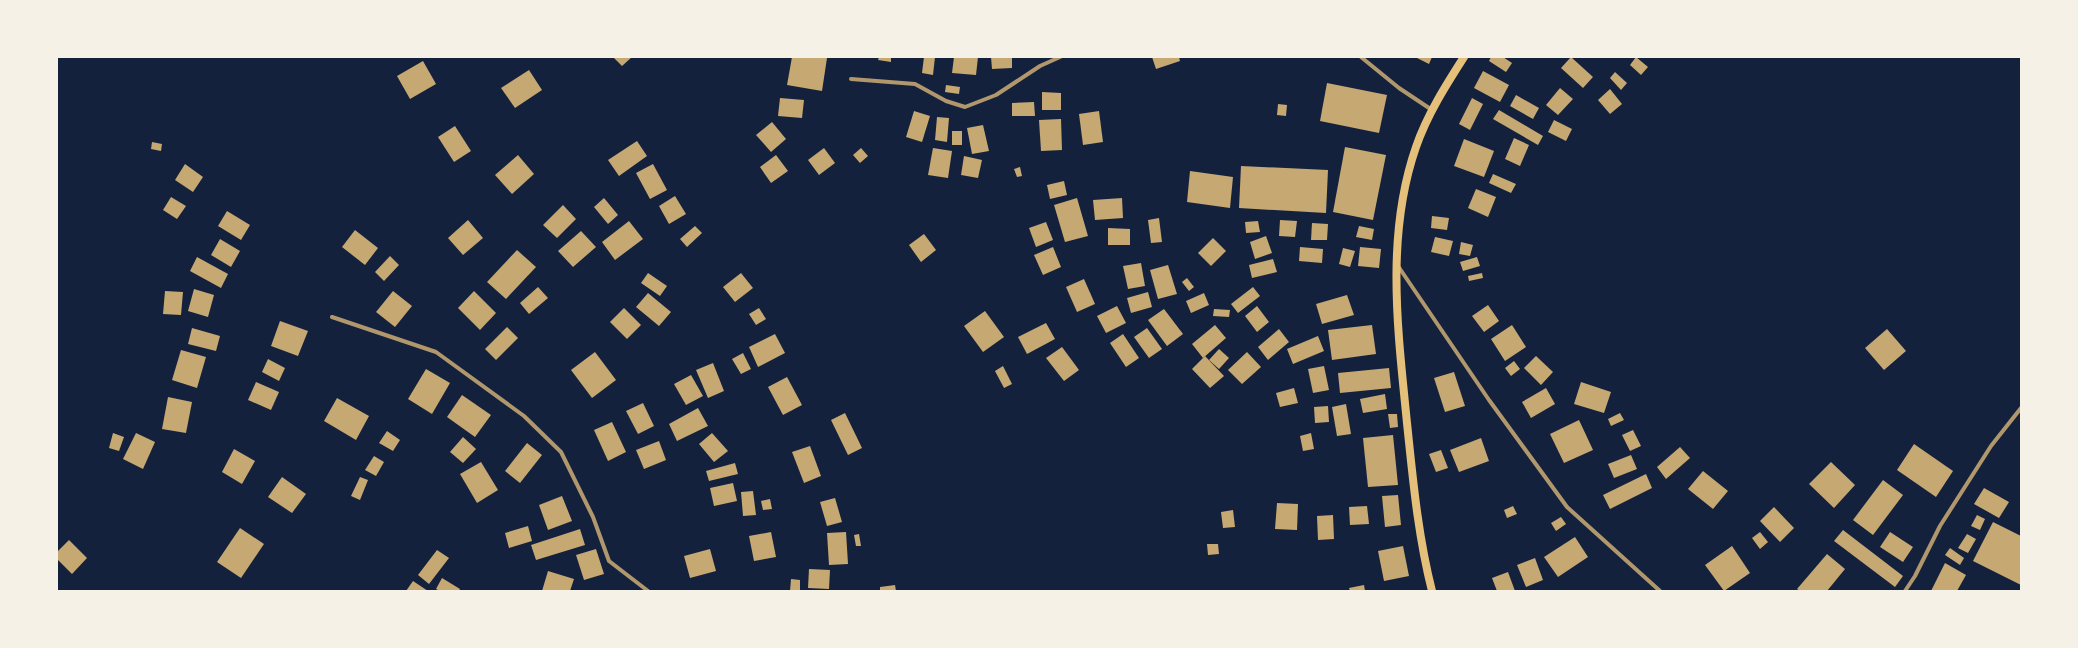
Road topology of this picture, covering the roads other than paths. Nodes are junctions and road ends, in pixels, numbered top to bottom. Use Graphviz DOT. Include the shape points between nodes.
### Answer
graph roads {
  1 [pos="1060,57"];
  2 [pos="1360,57"];
  3 [pos="1464,57"];
  4 [pos="851,79"];
  5 [pos="1432,110"];
  6 [pos="1397,264"];
  7 [pos="332,317"];
  8 [pos="2021,408"];
  9 [pos="648,591"];
  10 [pos="1432,591"];
  11 [pos="1660,591"];
  12 [pos="1906,591"];
  1 -- 4 [label="street" via="1040,66 996,95 965,107 946,101 915,84"];
  2 -- 5 [label="street"];
  3 -- 5 [label="main road"];
  5 -- 6 [label="main road" via="1416,147 1405,187 1397,234"];
  6 -- 10 [label="main road" via="1401,363 1414,483"];
  6 -- 11 [label="street" via="1493,406 1567,507"];
  7 -- 9 [label="street" via="436,352 524,416 561,452 593,517 608,561"];
  8 -- 12 [label="street" via="1991,446 1940,526"];
}
